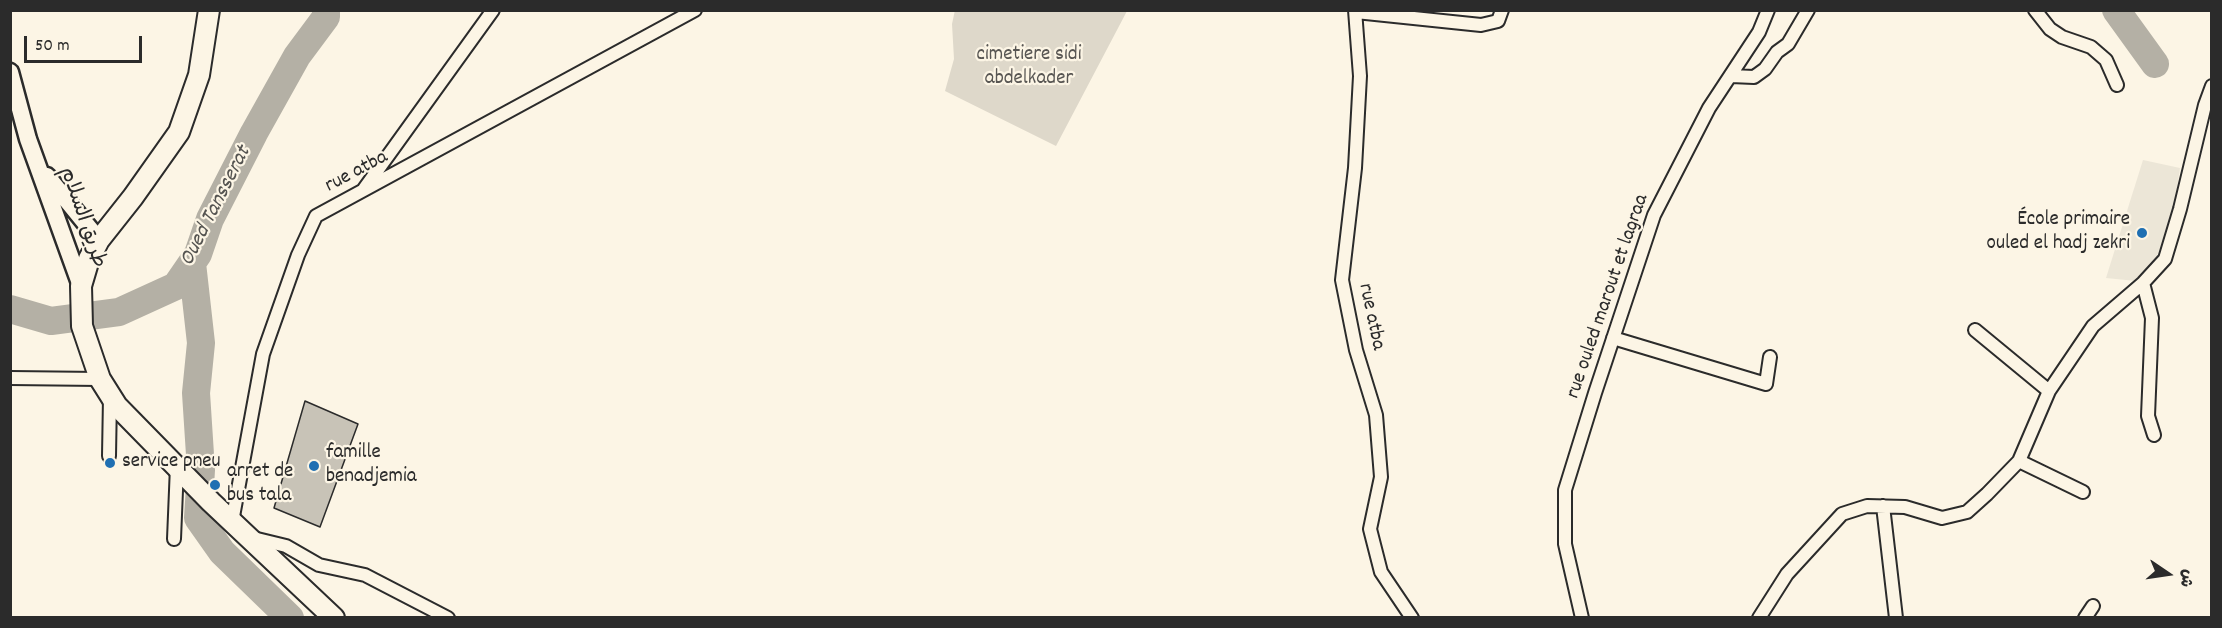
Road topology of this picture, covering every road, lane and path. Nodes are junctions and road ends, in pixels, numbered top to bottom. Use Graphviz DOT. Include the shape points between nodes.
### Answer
graph roads {
  1 [pos="209,10"];
  2 [pos="493,10"];
  3 [pos="695,10"];
  4 [pos="1502,10"];
  5 [pos="1768,10"];
  6 [pos="1808,10"];
  7 [pos="2035,10"];
  8 [pos="1356,11"];
  9 [pos="10,72"];
  10 [pos="1731,76"];
  11 [pos="2117,86"];
  12 [pos="2211,86"];
  13 [pos="38,165"];
  14 [pos="362,192"];
  15 [pos="99,240"];
  16 [pos="2143,283"];
  17 [pos="81,286"];
  18 [pos="1975,330"];
  19 [pos="1613,338"];
  20 [pos="1770,357"];
  21 [pos="10,378"];
  22 [pos="105,387"];
  23 [pos="2049,391"];
  24 [pos="2154,435"];
  25 [pos="109,456"];
  26 [pos="2019,461"];
  27 [pos="177,466"];
  28 [pos="2083,492"];
  29 [pos="1883,506"];
  30 [pos="232,522"];
  31 [pos="249,537"];
  32 [pos="174,539"];
  33 [pos="2093,606"];
  34 [pos="334,618"];
  35 [pos="448,618"];
  36 [pos="1413,618"];
  37 [pos="1582,618"];
  38 [pos="1760,618"];
  39 [pos="1896,618"];
  40 [pos="2085,618"];
  1 -- 15 [label="main road" via="199,75 179,132"];
  2 -- 14 [label="street"];
  3 -- 14 [label="street, rue atba"];
  4 -- 8 [label="street" via="1498,21 1481,25"];
  5 -- 10 [label="street, rue ouled marout et lagraa"];
  6 -- 10 [label="street" via="1788,44 1765,69 1754,76"];
  7 -- 11 [label="street" via="2062,37 2091,47 2106,60"];
  8 -- 36 [label="street, rue atba" via="1360,76 1355,168 1342,280 1356,350 1376,415 1381,477 1370,529 1382,572"];
  9 -- 13 [label="street, طريق السلام"];
  10 -- 19 [label="street, rue ouled marout et lagraa" via="1709,108 1654,215"];
  12 -- 16 [label="street" via="2165,259"];
  13 -- 15 [label="street, طريق السلام"];
  13 -- 17 [label="street, طريق السلام"];
  14 -- 30 [label="street, rue atba" via="316,216 298,255 263,354"];
  15 -- 17 [label="main road" via="88,259"];
  16 -- 23 [label="street" via="2093,326"];
  16 -- 24 [label="street" via="2152,318 2148,416"];
  17 -- 22 [label="main road" via="81,316"];
  18 -- 23 [label="street"];
  19 -- 20 [label="street" via="1766,384"];
  19 -- 37 [label="street, rue ouled marout et lagraa" via="1565,490 1565,544"];
  21 -- 22 [label="street"];
  22 -- 25 [label="street"];
  22 -- 27 [label="main road" via="117,405"];
  23 -- 26 [label="street"];
  26 -- 28 [label="street"];
  26 -- 29 [label="street" via="1967,512 1942,518 1905,507"];
  27 -- 30 [label="main road"];
  27 -- 32 [label="street"];
  29 -- 38 [label="street" via="1867,506 1842,514 1787,574"];
  29 -- 39 [label="street"];
  30 -- 31 [label="main road"];
  31 -- 34 [label="main road"];
  31 -- 35 [label="street" via="286,546 319,565 365,574"];
  33 -- 40 [label="street"];
}
